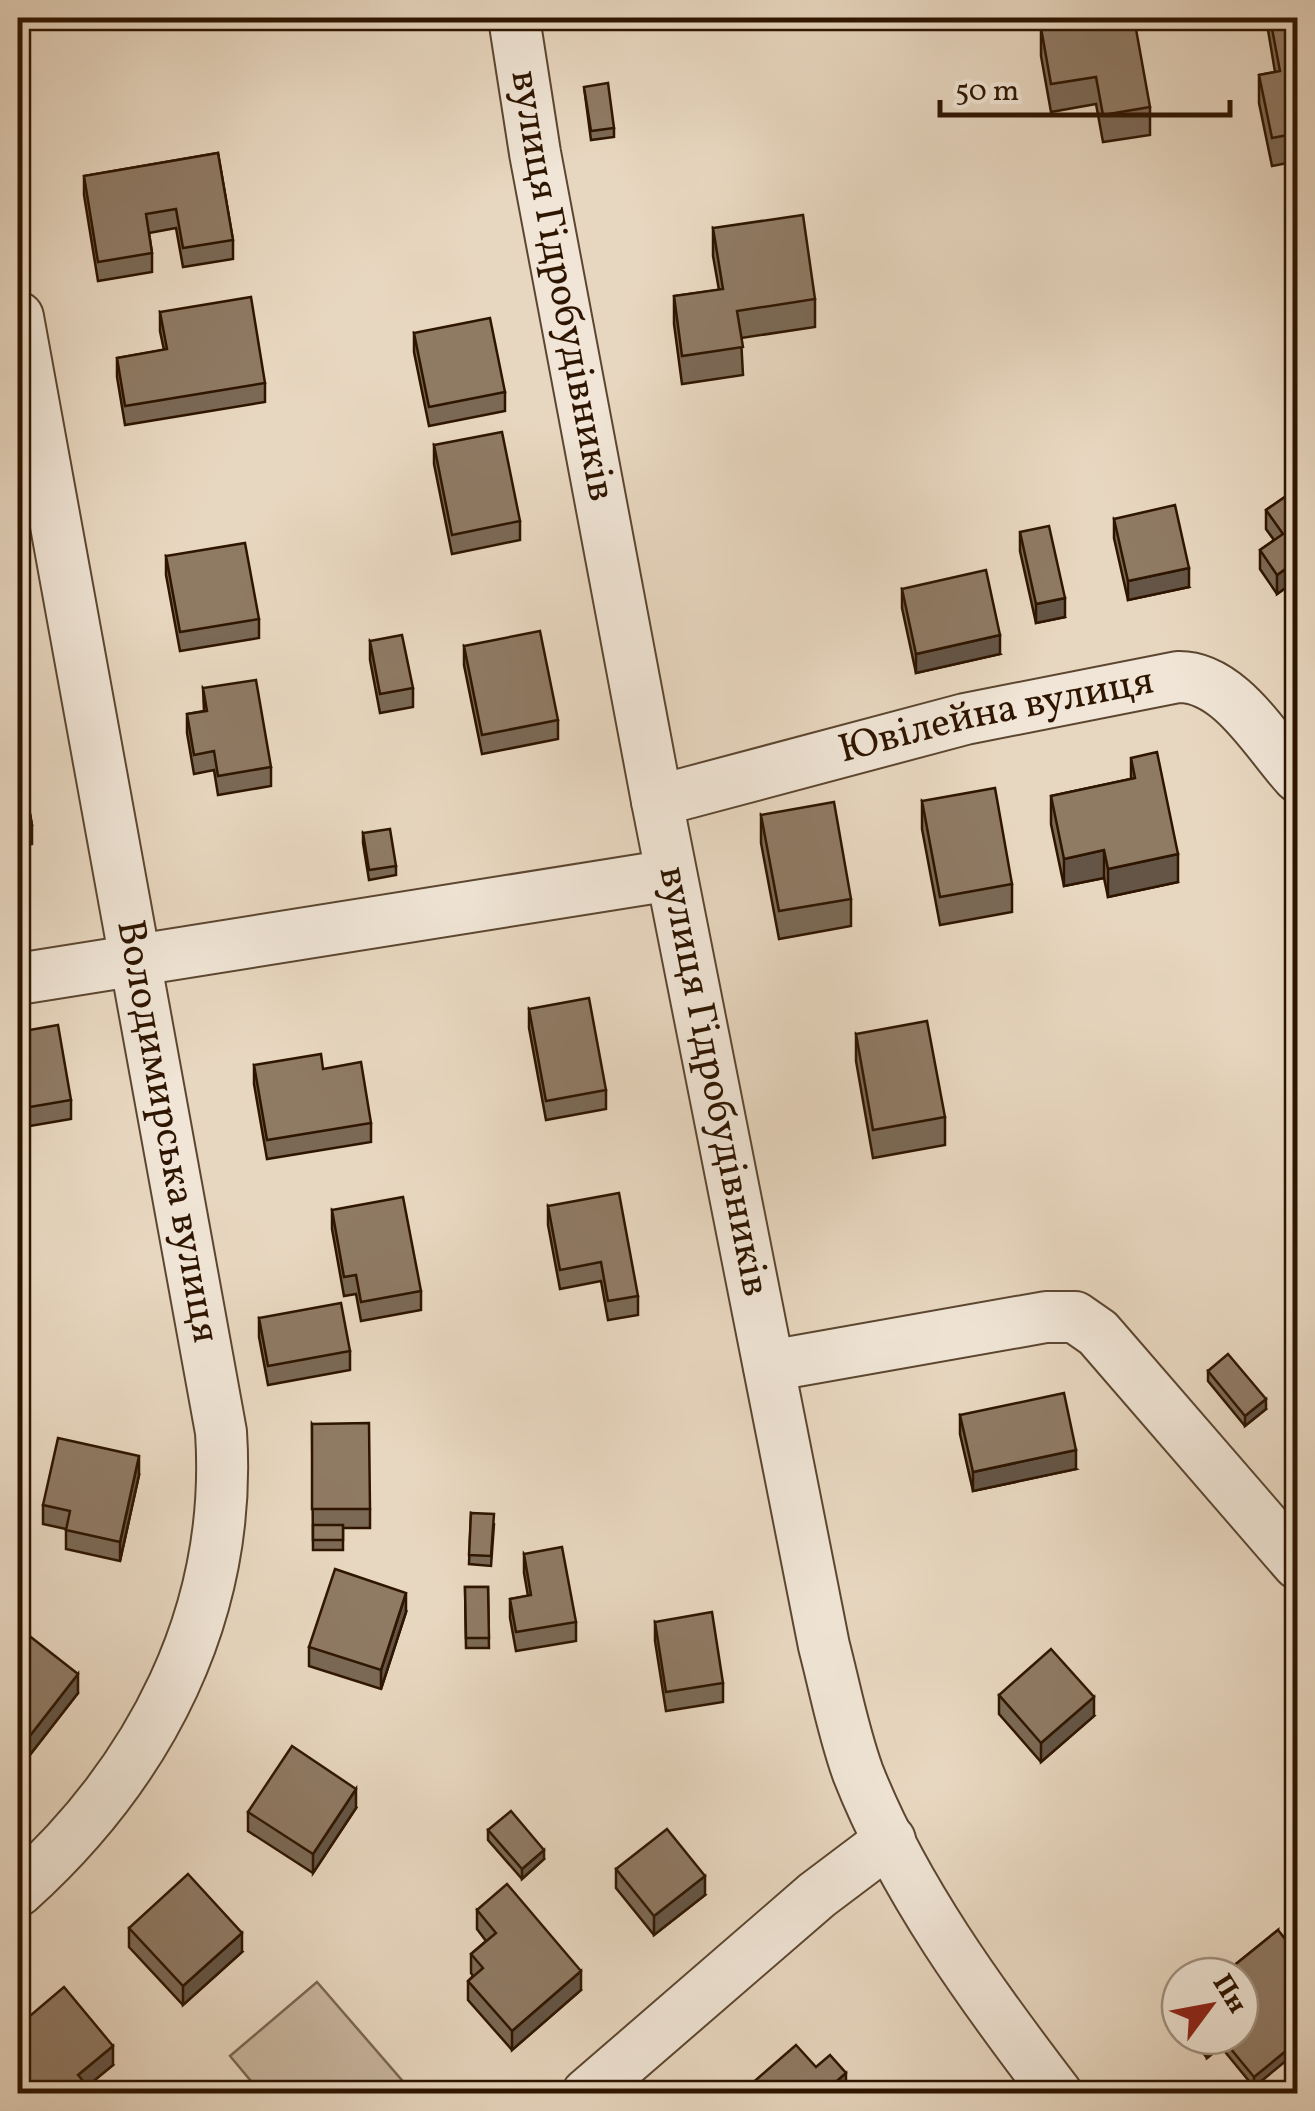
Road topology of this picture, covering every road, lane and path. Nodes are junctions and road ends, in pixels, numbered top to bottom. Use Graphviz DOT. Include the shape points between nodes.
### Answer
graph roads {
  1 [pos="514,18"];
  2 [pos="18,317"];
  3 [pos="1298,777"];
  4 [pos="657,801"];
  5 [pos="671,875"];
  6 [pos="138,960"];
  7 [pos="18,980"];
  8 [pos="768,1366"];
  9 [pos="1298,1564"];
  10 [pos="890,1840"];
  11 [pos="18,1891"];
  12 [pos="588,2094"];
  13 [pos="1057,2094"];
  1 -- 4 [label="street, вулиця Гідробудівників"];
  2 -- 6 [label="street, Володимирська вулиця"];
  3 -- 4 [label="street, Ювілейна вулиця" via="1211,683 1178,677 965,719"];
  4 -- 5 [label="street, вулиця Гідробудівників"];
  5 -- 6 [label="street"];
  5 -- 8 [label="street, вулиця Гідробудівників"];
  6 -- 7 [label="street"];
  6 -- 11 [label="street, Володимирська вулиця" via="222,1432 221,1526 207,1600 162,1713 92,1818"];
  8 -- 9 [label="street" via="1074,1317 1098,1333"];
  8 -- 10 [label="street, вулиця Гідробудівників" via="848,1740"];
  10 -- 12 [label="street"];
  10 -- 13 [label="street, вулиця Гідробудівників" via="980,1987"];
}
